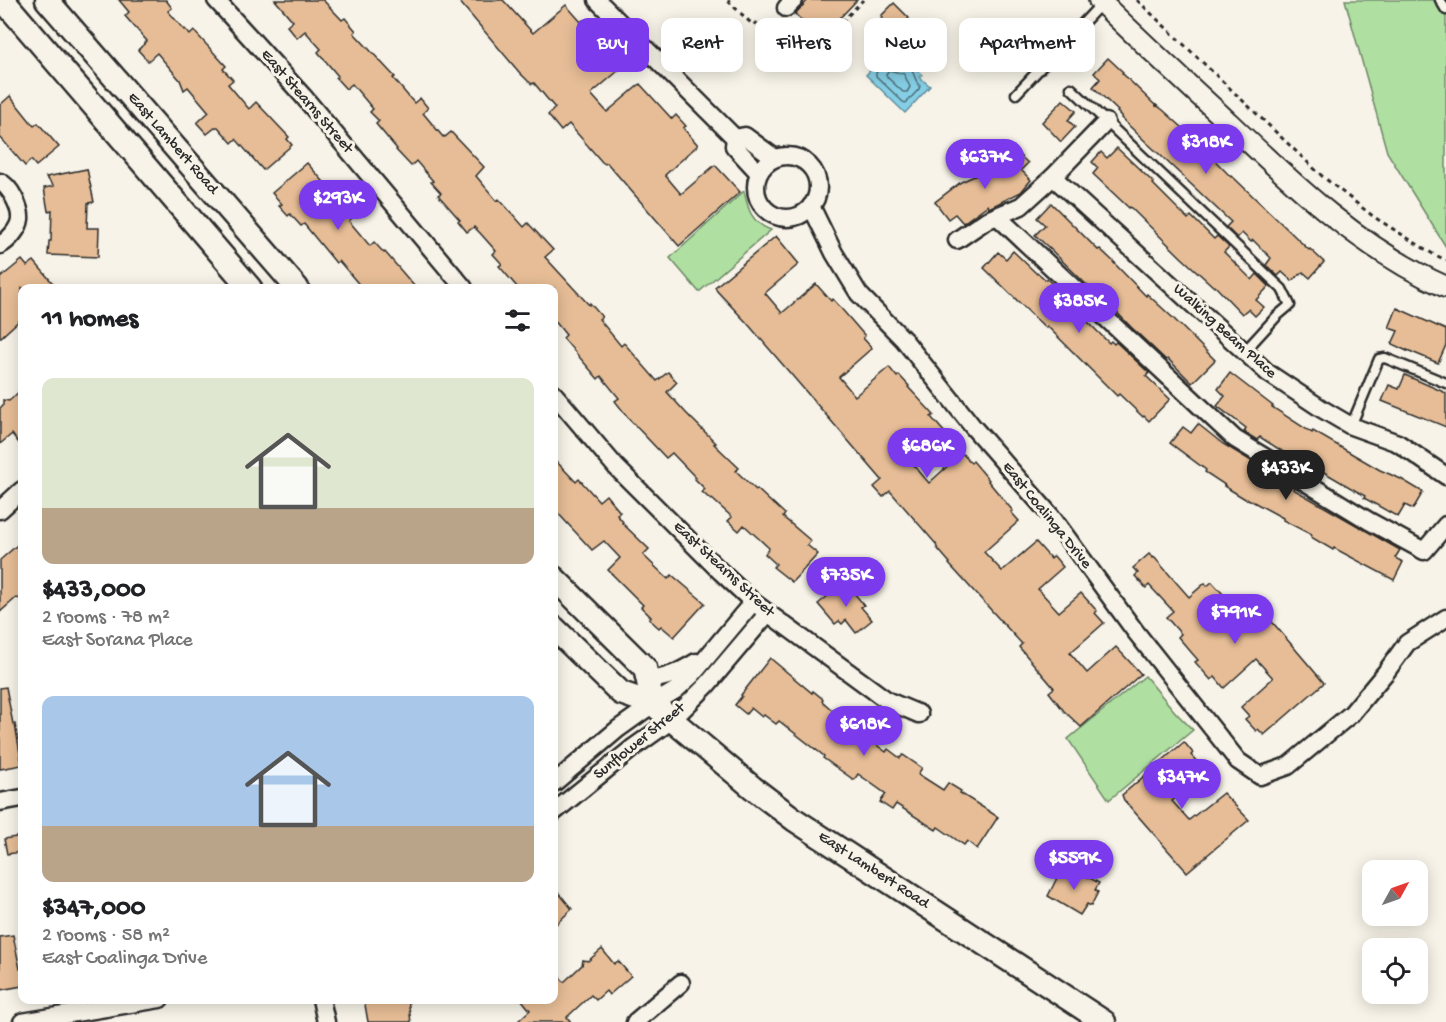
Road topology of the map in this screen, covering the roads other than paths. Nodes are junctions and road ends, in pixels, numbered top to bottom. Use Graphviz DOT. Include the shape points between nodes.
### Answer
graph roads {
  1 [pos="3,0"];
  2 [pos="47,0"];
  3 [pos="216,0"];
  4 [pos="597,0"];
  5 [pos="1440,0"];
  6 [pos="1100,2"];
  7 [pos="1446,10"];
  8 [pos="1071,88"];
  9 [pos="1016,94"];
  10 [pos="1106,122"];
  11 [pos="735,138"];
  12 [pos="775,158"];
  13 [pos="759,173"];
  14 [pos="1053,177"];
  15 [pos="0,182"];
  16 [pos="805,211"];
  17 [pos="998,217"];
  18 [pos="957,240"];
  19 [pos="0,245"];
  20 [pos="247,284"];
  21 [pos="294,284"];
  22 [pos="461,284"];
  23 [pos="1446,287"];
  24 [pos="1244,352"];
  25 [pos="1446,383"];
  26 [pos="558,399"];
  27 [pos="1351,426"];
  28 [pos="1446,476"];
  29 [pos="18,494"];
  30 [pos="0,510"];
  31 [pos="1446,525"];
  32 [pos="558,582"];
  33 [pos="753,602"];
  34 [pos="768,613"];
  35 [pos="1446,618"];
  36 [pos="558,632"];
  37 [pos="709,654"];
  38 [pos="647,680"];
  39 [pos="653,704"];
  40 [pos="919,714"];
  41 [pos="672,720"];
  42 [pos="558,780"];
  43 [pos="18,799"];
  44 [pos="0,802"];
  45 [pos="558,809"];
  46 [pos="681,983"];
  47 [pos="130,1004"];
  48 [pos="322,1004"];
  49 [pos="22,1022"];
  50 [pos="326,1022"];
  51 [pos="635,1022"];
  52 [pos="1104,1022"];
  1 -- 20 [label="main road, East Lambert Road"];
  2 -- 21 [label="main road, East Lambert Road"];
  3 -- 22 [label="street, East Stearns Street" via="303,96"];
  4 -- 11 [label="street"];
  5 -- 7 [label="lane"];
  6 -- 9 [label="lane"];
  6 -- 23 [label="street" via="1297,188 1363,240"];
  8 -- 10 [label="lane"];
  10 -- 14 [label="street"];
  10 -- 24 [label="lane" via="1282,289 1290,305"];
  11 -- 12 [label="street" via="745,136"];
  11 -- 13 [label="street" via="734,146"];
  12 -- 13 [label="street"];
  12 -- 16 [label="street" via="795,157 812,168 818,187 816,198"];
  13 -- 16 [label="street" via="757,191 765,208 780,217"];
  14 -- 17 [label="street" via="1021,206"];
  14 -- 24 [label="street, Walking Beam Place"];
  15 -- 19 [label="street" via="16,202 20,218 7,241"];
  16 -- 35 [label="street, East Coalinga Drive" via="859,294 904,340 1051,516 1135,631 1239,761 1260,776 1288,766 1351,714 1407,643"];
  17 -- 18 [label="street"];
  17 -- 31 [label="street" via="1235,439 1424,551"];
  24 -- 27 [label="street, Walking Beam Place" via="1268,373"];
  25 -- 27 [label="lane" via="1379,359"];
  26 -- 33 [label="street, East Stearns Street" via="616,467"];
  27 -- 28 [label="street, Walking Beam Place" via="1398,443"];
  29 -- 30 [label="street"];
  32 -- 38 [label="main road" via="645,668"];
  33 -- 34 [label="street, East Stearns Street"];
  33 -- 37 [label="street, Sunflower Street"];
  34 -- 40 [label="street, East Stearns Street" via="888,701"];
  34 -- 41 [label="street, Sunflower Street"];
  36 -- 39 [label="main road, East Lambert Road" via="621,693"];
  37 -- 38 [label="street" via="680,671"];
  37 -- 39 [label="street, Sunflower Street" via="676,690"];
  38 -- 39 [label="main road"];
  39 -- 41 [label="main road, East Lambert Road"];
  39 -- 42 [label="street, Sunflower Street"];
  41 -- 45 [label="street, Sunflower Street"];
  41 -- 52 [label="main road, East Lambert Road" via="795,820"];
  43 -- 44 [label="street"];
  46 -- 51 [label="street"];
  47 -- 49 [label="street"];
  48 -- 50 [label="street"];
}
